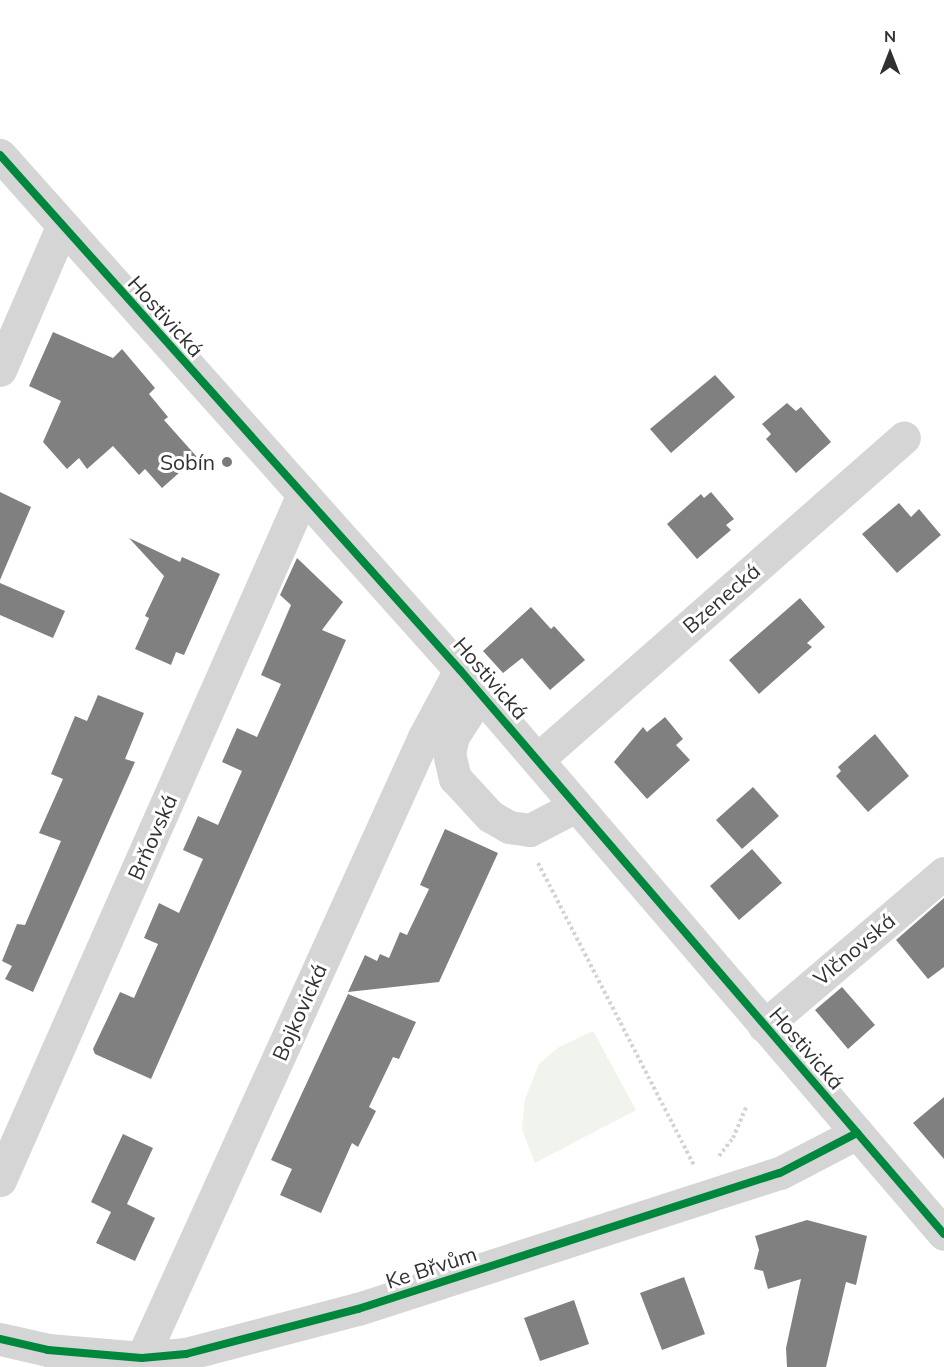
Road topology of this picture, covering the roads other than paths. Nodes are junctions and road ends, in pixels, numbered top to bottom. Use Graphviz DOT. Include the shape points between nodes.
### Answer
graph roads {
  1 [pos="0,155"];
  2 [pos="62,227"];
  3 [pos="0,370"];
  4 [pos="904,438"];
  5 [pos="303,494"];
  6 [pos="471,682"];
  7 [pos="538,759"];
  8 [pos="576,806"];
  9 [pos="944,873"];
  10 [pos="764,1026"];
  11 [pos="857,1133"];
  12 [pos="0,1180"];
  13 [pos="944,1234"];
  14 [pos="0,1339"];
  15 [pos="165,1360"];
  1 -- 2 [label="street, Hostivická"];
  2 -- 3 [label="street"];
  2 -- 5 [label="street, Hostivická"];
  4 -- 7 [label="street, Bzenecká"];
  5 -- 6 [label="street, Hostivická"];
  5 -- 12 [label="street, Brňovská"];
  6 -- 7 [label="street, Hostivická"];
  6 -- 8 [label="street, Hostivická" via="449,753 455,778 490,816 509,827 530,830"];
  6 -- 15 [label="street, Bojkovická" via="424,737"];
  7 -- 8 [label="street, Hostivická"];
  8 -- 10 [label="street, Hostivická"];
  9 -- 10 [label="street, Vlčnovská"];
  10 -- 11 [label="street, Hostivická"];
  11 -- 13 [label="street, Hostivická"];
  11 -- 15 [label="street, Ke Břvům" via="780,1173 358,1309"];
  14 -- 15 [label="street, Ke Břvům" via="48,1350"];
}
